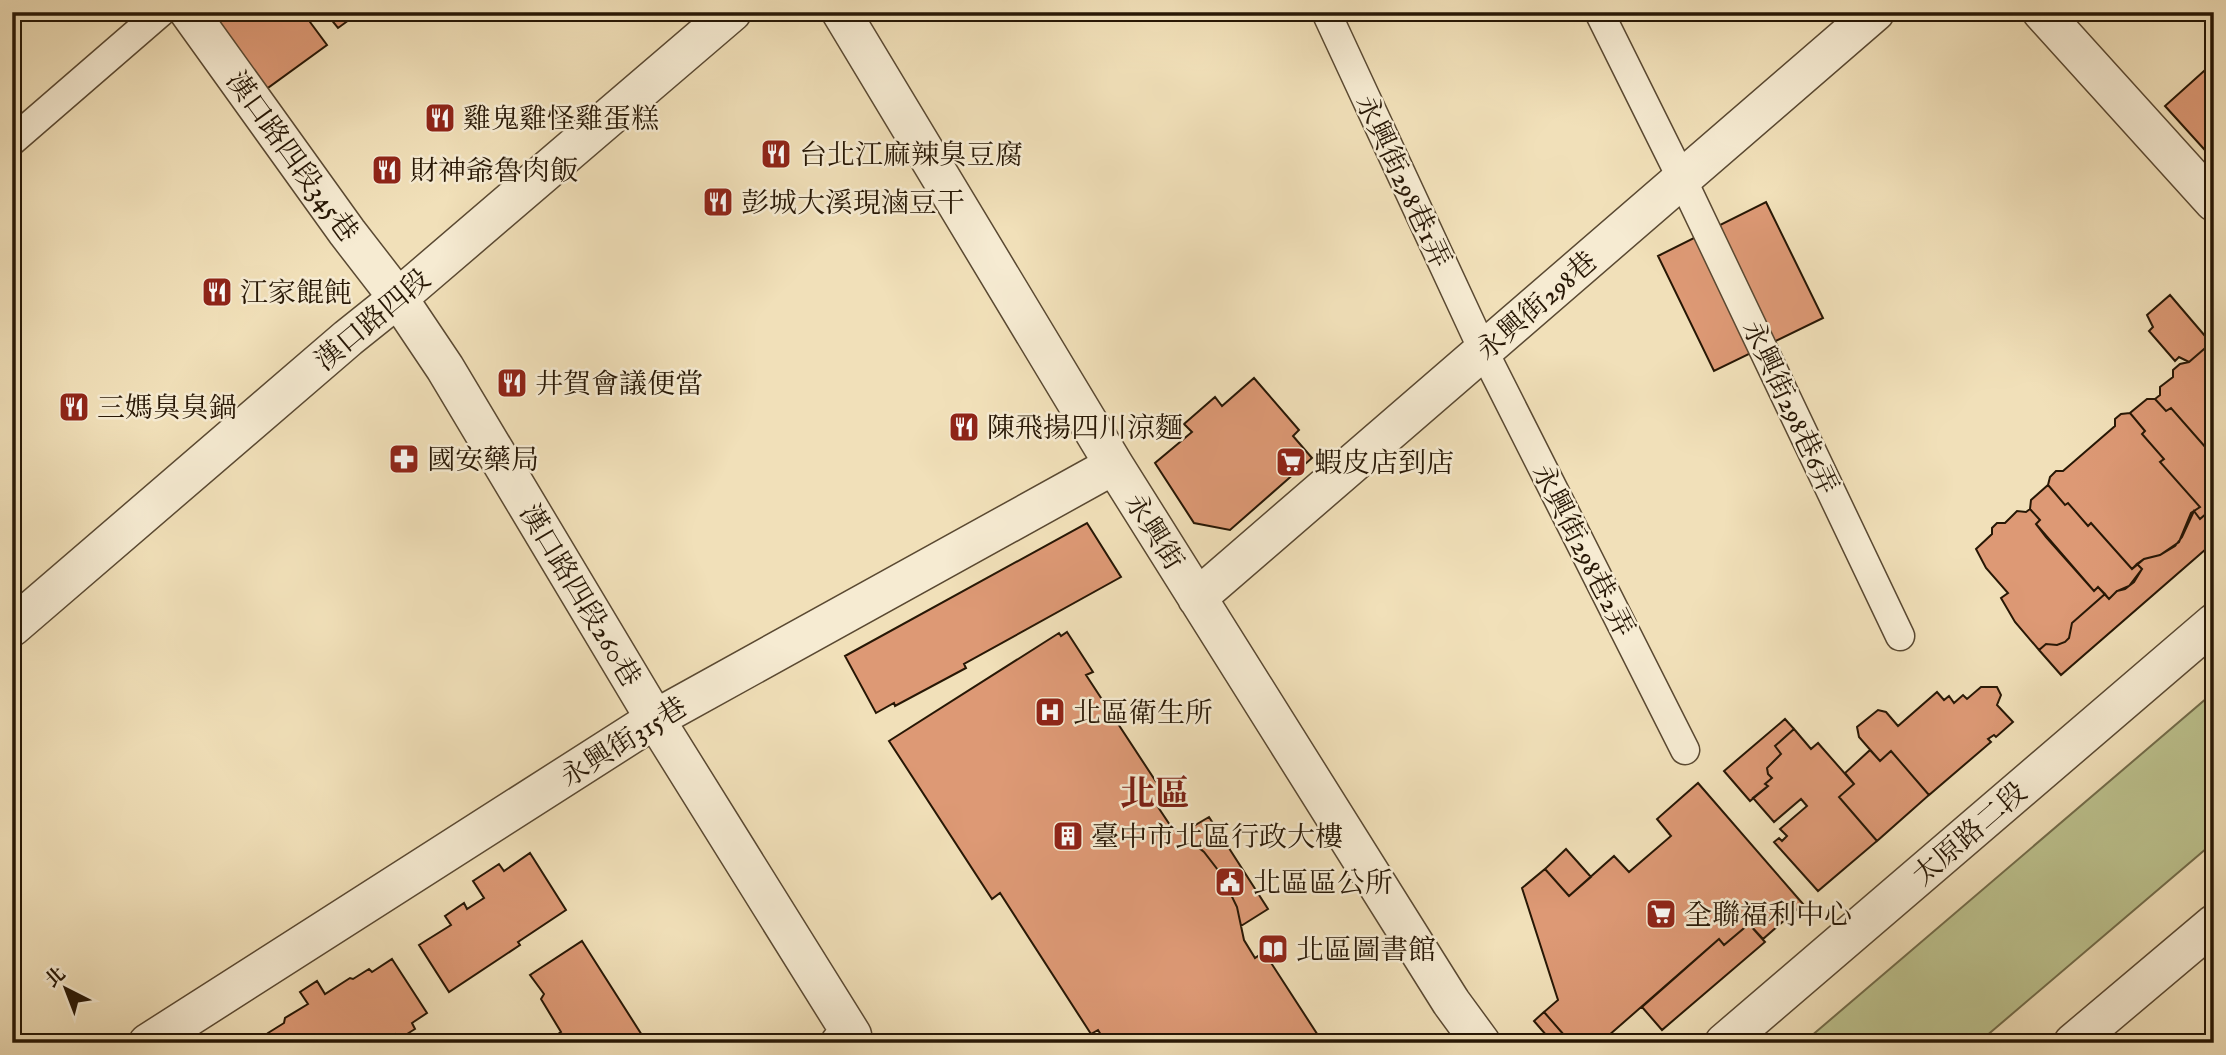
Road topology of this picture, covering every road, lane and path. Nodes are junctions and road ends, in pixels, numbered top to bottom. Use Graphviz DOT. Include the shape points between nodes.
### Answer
graph roads {
  1 [pos="161,12"];
  2 [pos="189,12"];
  3 [pos="732,12"];
  4 [pos="841,12"];
  5 [pos="1326,12"];
  6 [pos="1599,12"];
  7 [pos="1875,12"];
  8 [pos="2042,12"];
  9 [pos="12,141"];
  10 [pos="1682,179"];
  11 [pos="2214,202"];
  12 [pos="398,298"];
  13 [pos="1483,350"];
  14 [pos="1114,465"];
  15 [pos="1197,598"];
  16 [pos="2214,623"];
  17 [pos="12,627"];
  18 [pos="1900,636"];
  19 [pos="655,719"];
  20 [pos="1685,750"];
  21 [pos="2214,923"];
  22 [pos="846,1039"];
  23 [pos="148,1043"];
  24 [pos="1481,1043"];
  25 [pos="1724,1043"];
  26 [pos="2073,1043"];
  1 -- 9 [label="lane"];
  2 -- 12 [label="street, 漢口路四段345巷"];
  3 -- 12 [label="street, 漢口路四段"];
  4 -- 14 [label="street, 永興街"];
  5 -- 13 [label="lane, 永興街298巷1弄"];
  6 -- 10 [label="lane, 永興街298巷6弄"];
  7 -- 10 [label="street, 永興街298巷"];
  8 -- 11 [label="street"];
  10 -- 13 [label="street, 永興街298巷"];
  10 -- 18 [label="lane, 永興街298巷6弄"];
  12 -- 17 [label="street, 漢口路四段"];
  12 -- 19 [label="street, 漢口路四段260巷" via="445,368"];
  13 -- 15 [label="street, 永興街298巷"];
  13 -- 20 [label="lane, 永興街298巷2弄"];
  14 -- 15 [label="street, 永興街"];
  14 -- 19 [label="street, 永興街315巷"];
  15 -- 24 [label="street, 永興街"];
  16 -- 25 [label="street, 太原路二段"];
  19 -- 22 [label="street, 漢口路四段260巷"];
  19 -- 23 [label="street, 永興街315巷"];
  21 -- 26 [label="street"];
}
